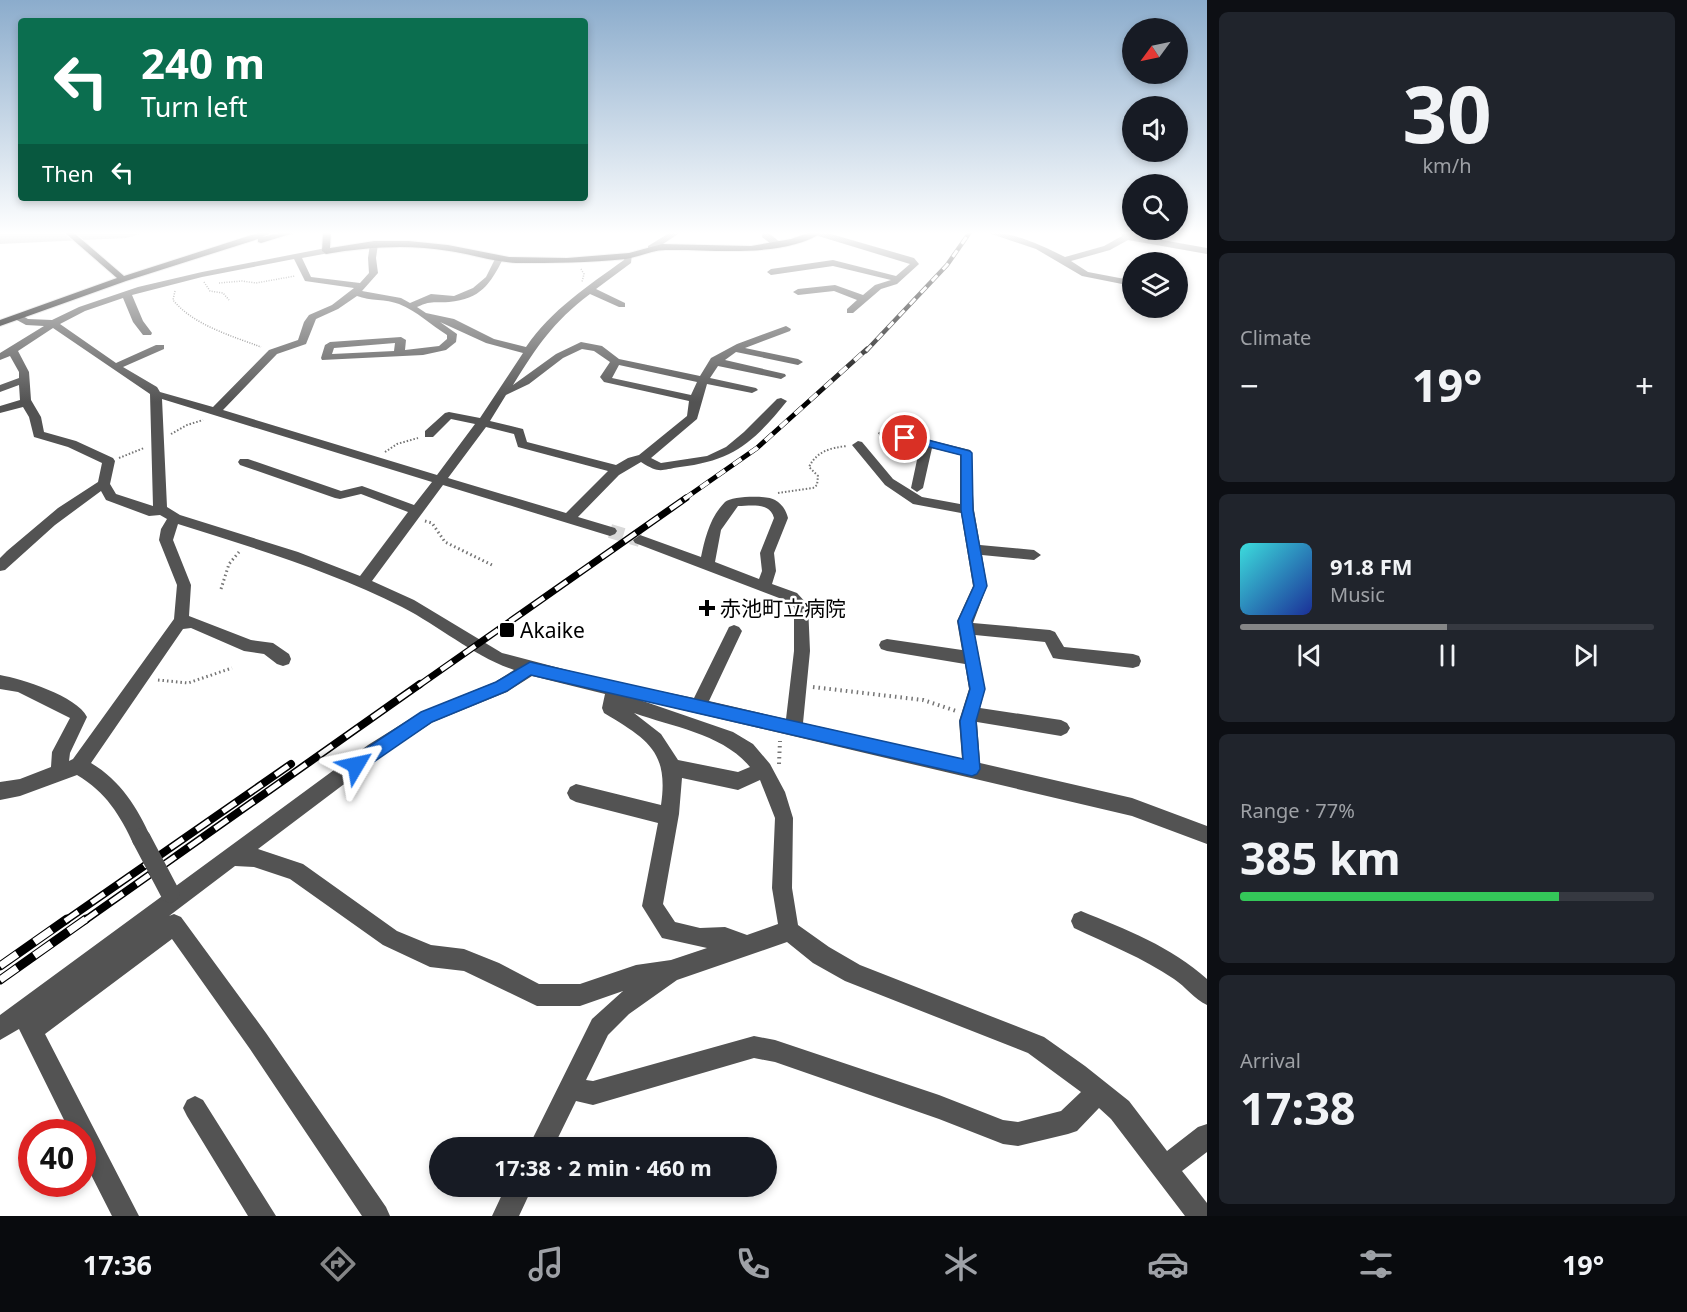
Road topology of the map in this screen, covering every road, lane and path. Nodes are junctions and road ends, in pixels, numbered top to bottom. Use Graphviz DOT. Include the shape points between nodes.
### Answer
graph roads {
  1 [pos="91,289"];
  2 [pos="149,289"];
  3 [pos="174,289"];
  4 [pos="208,289"];
  5 [pos="357,289"];
  6 [pos="478,289"];
  7 [pos="818,289"];
  8 [pos="833,289"];
  9 [pos="876,289"];
  10 [pos="590,290"];
  11 [pos="798,292"];
  12 [pos="127,295"];
  13 [pos="864,299"];
  14 [pos="229,300"];
  15 [pos="622,305"];
  16 [pos="411,306"];
  17 [pos="850,311"];
  18 [pos="18,317"];
  19 [pos="431,318"];
  20 [pos="0,323"];
  21 [pos="52,323"];
  22 [pos="786,329"];
  23 [pos="147,333"];
  24 [pos="160,347"];
  25 [pos="735,349"];
  26 [pos="13,351"];
  27 [pos="528,351"];
  28 [pos="273,352"];
  29 [pos="399,354"];
  30 [pos="0,357"];
  31 [pos="715,360"];
  32 [pos="616,361"];
  33 [pos="798,362"];
  34 [pos="115,367"];
  35 [pos="781,376"];
  36 [pos="25,379"];
  37 [pos="703,380"];
  38 [pos="0,389"];
  39 [pos="752,390"];
  40 [pos="501,393"];
  41 [pos="156,394"];
  42 [pos="694,399"];
  43 [pos="781,401"];
  44 [pos="26,402"];
  45 [pos="0,410"];
  46 [pos="216,411"];
  47 [pos="483,422"];
  48 [pos="884,433"];
  49 [pos="429,434"];
  50 [pos="156,443"];
  51 [pos="927,443"];
  52 [pos="858,445"];
  53 [pos="373,458"];
  54 [pos="643,458"];
  55 [pos="109,461"];
  56 [pos="244,462"];
  57 [pos="618,470"];
  58 [pos="442,478"];
  59 [pos="104,484"];
  60 [pos="917,488"];
  61 [pos="771,504"];
  62 [pos="967,510"];
  63 [pos="169,514"];
  64 [pos="420,516"];
  65 [pos="570,517"];
  66 [pos="610,531"];
  67 [pos="640,540"];
  68 [pos="974,549"];
  69 [pos="240,550"];
  70 [pos="1034,555"];
  71 [pos="492,565"];
  72 [pos="707,565"];
  73 [pos="0,566"];
  74 [pos="363,583"];
  75 [pos="764,587"];
  76 [pos="221,589"];
  77 [pos="179,624"];
  78 [pos="966,628"];
  79 [pos="734,631"];
  80 [pos="887,645"];
  81 [pos="971,658"];
  82 [pos="284,659"];
  83 [pos="1132,661"];
  84 [pos="232,668"];
  85 [pos="530,669"];
  86 [pos="142,674"];
  87 [pos="0,682"];
  88 [pos="798,687"];
  89 [pos="610,690"];
  90 [pos="699,706"];
  91 [pos="970,714"];
  92 [pos="787,726"];
  93 [pos="1061,728"];
  94 [pos="79,765"];
  95 [pos="671,766"];
  96 [pos="771,769"];
  97 [pos="972,769"];
  98 [pos="60,771"];
  99 [pos="0,791"];
  100 [pos="576,793"];
  101 [pos="668,816"];
  102 [pos="1207,835"];
  103 [pos="232,856"];
  104 [pos="172,896"];
  105 [pos="1081,921"];
  106 [pos="789,931"];
  107 [pos="746,945"];
  108 [pos="671,971"];
  109 [pos="1207,994"];
  110 [pos="27,1022"];
  111 [pos="0,1029"];
  112 [pos="569,1088"];
  113 [pos="1098,1092"];
  114 [pos="195,1108"];
  115 [pos="1207,1136"];
  116 [pos="545,1137"];
  117 [pos="1166,1168"];
  118 [pos="514,1197"];
  119 [pos="126,1216"];
  120 [pos="263,1216"];
  121 [pos="377,1216"];
  122 [pos="505,1216"];
  123 [pos="1201,1216"];
  1 -- 18 [label="main road"];
  2 -- 12 [label="street"];
  3 -- 28 [label="path" via="175,305 217,329"];
  4 -- 14 [label="path" via="223,293"];
  5 -- 16 [label="street" via="368,297"];
  5 -- 28 [label="street" via="309,321 302,342"];
  6 -- 16 [label="street" via="466,296 439,300 431,297"];
  7 -- 11 [label="street"];
  8 -- 13 [label="street"];
  9 -- 13 [label="street"];
  10 -- 15 [label="street"];
  10 -- 27 [label="street" via="563,310"];
  12 -- 21 [label="street" via="83,308"];
  12 -- 23 [label="street"];
  13 -- 17 [label="street"];
  16 -- 19 [label="street"];
  18 -- 20 [label="main road"];
  18 -- 21 [label="street" via="26,322"];
  19 -- 27 [label="street" via="452,321 490,341"];
  19 -- 29 [label="street" via="452,334 452,340 437,350"];
  21 -- 26 [label="street"];
  21 -- 34 [label="street"];
  22 -- 25 [label="street"];
  24 -- 34 [label="street"];
  25 -- 31 [label="street"];
  25 -- 33 [label="street"];
  26 -- 30 [label="street"];
  26 -- 36 [label="street"];
  27 -- 40 [label="street"];
  28 -- 46 [label="street"];
  29 -- 29 [label="street" via="336,357 326,358 330,345 401,340"];
  31 -- 35 [label="street"];
  31 -- 37 [label="street"];
  32 -- 37 [label="street"];
  32 -- 40 [label="street" via="595,347 579,345 567,349 517,389"];
  32 -- 42 [label="street" via="605,377 608,380"];
  34 -- 41 [label="street"];
  36 -- 38 [label="street"];
  36 -- 44 [label="street"];
  37 -- 39 [label="street"];
  37 -- 42 [label="street"];
  40 -- 47 [label="street"];
  41 -- 46 [label="street"];
  41 -- 50 [label="street"];
  42 -- 54 [label="street" via="693,417"];
  43 -- 54 [label="street" via="737,446 711,459 660,468"];
  44 -- 45 [label="street"];
  44 -- 55 [label="street" via="35,417 38,434"];
  46 -- 50 [label="path"];
  46 -- 53 [label="street"];
  47 -- 49 [label="street" via="449,415"];
  47 -- 57 [label="street" via="519,432 522,444"];
  47 -- 58 [label="street"];
  48 -- 51 [label="street"];
  49 -- 53 [label="path" via="397,444"];
  50 -- 55 [label="path"];
  50 -- 63 [label="street" via="159,504"];
  51 -- 60 [label="street"];
  51 -- 62 [label="street" via="966,453"];
  52 -- 61 [label="path" via="819,452 809,467 818,476 817,485 778,493"];
  52 -- 62 [label="street" via="889,482 918,501"];
  53 -- 58 [label="street"];
  54 -- 57 [label="street"];
  55 -- 59 [label="street"];
  56 -- 64 [label="street" via="340,495 362,490"];
  57 -- 65 [label="street"];
  58 -- 64 [label="street"];
  58 -- 65 [label="street"];
  59 -- 63 [label="street" via="111,497"];
  59 -- 73 [label="street" via="76,500"];
  61 -- 72 [label="street" via="735,502 729,506 714,530"];
  61 -- 75 [label="street" via="779,510 781,518 767,553 769,571"];
  62 -- 68 [label="street"];
  63 -- 74 [label="street"];
  63 -- 77 [label="street" via="166,540 184,585"];
  64 -- 71 [label="path" via="432,523 445,542"];
  64 -- 74 [label="street"];
  65 -- 66 [label="street"];
  67 -- 72 [label="street"];
  68 -- 70 [label="street"];
  68 -- 78 [label="street" via="980,586 965,621"];
  69 -- 76 [label="path" via="229,564"];
  72 -- 75 [label="street"];
  74 -- 85 [label="street" via="409,604 497,658"];
  75 -- 88 [label="street" via="792,597 801,605"];
  77 -- 82 [label="street" via="192,622 249,646 267,648"];
  77 -- 86 [label="street"];
  78 -- 81 [label="street"];
  78 -- 83 [label="street" via="1050,636 1059,653"];
  79 -- 90 [label="street"];
  80 -- 81 [label="street"];
  81 -- 91 [label="street" via="977,689"];
  84 -- 86 [label="path" via="188,683 160,681"];
  85 -- 89 [label="street"];
  85 -- 103 [label="street" via="501,687 427,717 374,751"];
  86 -- 94 [label="street"];
  87 -- 98 [label="street" via="21,686 79,717 61,752"];
  88 -- 91 [label="path" via="923,700"];
  88 -- 92 [label="street"];
  89 -- 90 [label="street"];
  89 -- 95 [label="street" via="610,708 654,738"];
  89 -- 96 [label="street" via="639,708 727,737"];
  90 -- 92 [label="street"];
  91 -- 93 [label="street"];
  91 -- 97 [label="street"];
  92 -- 96 [label="path"];
  92 -- 97 [label="street"];
  94 -- 98 [label="street"];
  94 -- 104 [label="street, bridge" via="119,795"];
  95 -- 96 [label="street" via="738,781"];
  95 -- 101 [label="street"];
  96 -- 106 [label="street" via="784,818 782,888"];
  97 -- 102 [label="street" via="1132,807"];
  98 -- 99 [label="street" via="25,787"];
  100 -- 101 [label="street"];
  101 -- 107 [label="street" via="652,906 669,931 700,938 725,937"];
  103 -- 104 [label="street"];
  103 -- 108 [label="street" via="254,857 296,871 390,938 430,956 464,960 491,970 537,995 580,995 636,976"];
  104 -- 110 [label="street"];
  105 -- 109 [label="street" via="1183,972"];
  106 -- 107 [label="street"];
  106 -- 113 [label="street" via="821,956 853,973 1036,1045"];
  107 -- 108 [label="street"];
  108 -- 112 [label="street" via="621,1006 600,1027"];
  110 -- 111 [label="street"];
  110 -- 119 [label="street"];
  110 -- 121 [label="street" via="174,924"];
  112 -- 113 [label="street" via="593,1093 754,1047 1018,1134 1068,1122"];
  112 -- 116 [label="street"];
  113 -- 117 [label="street" via="1120,1110"];
  114 -- 120 [label="street"];
  115 -- 117 [label="street"];
  117 -- 123 [label="street"];
  118 -- 122 [label="street"];
}
